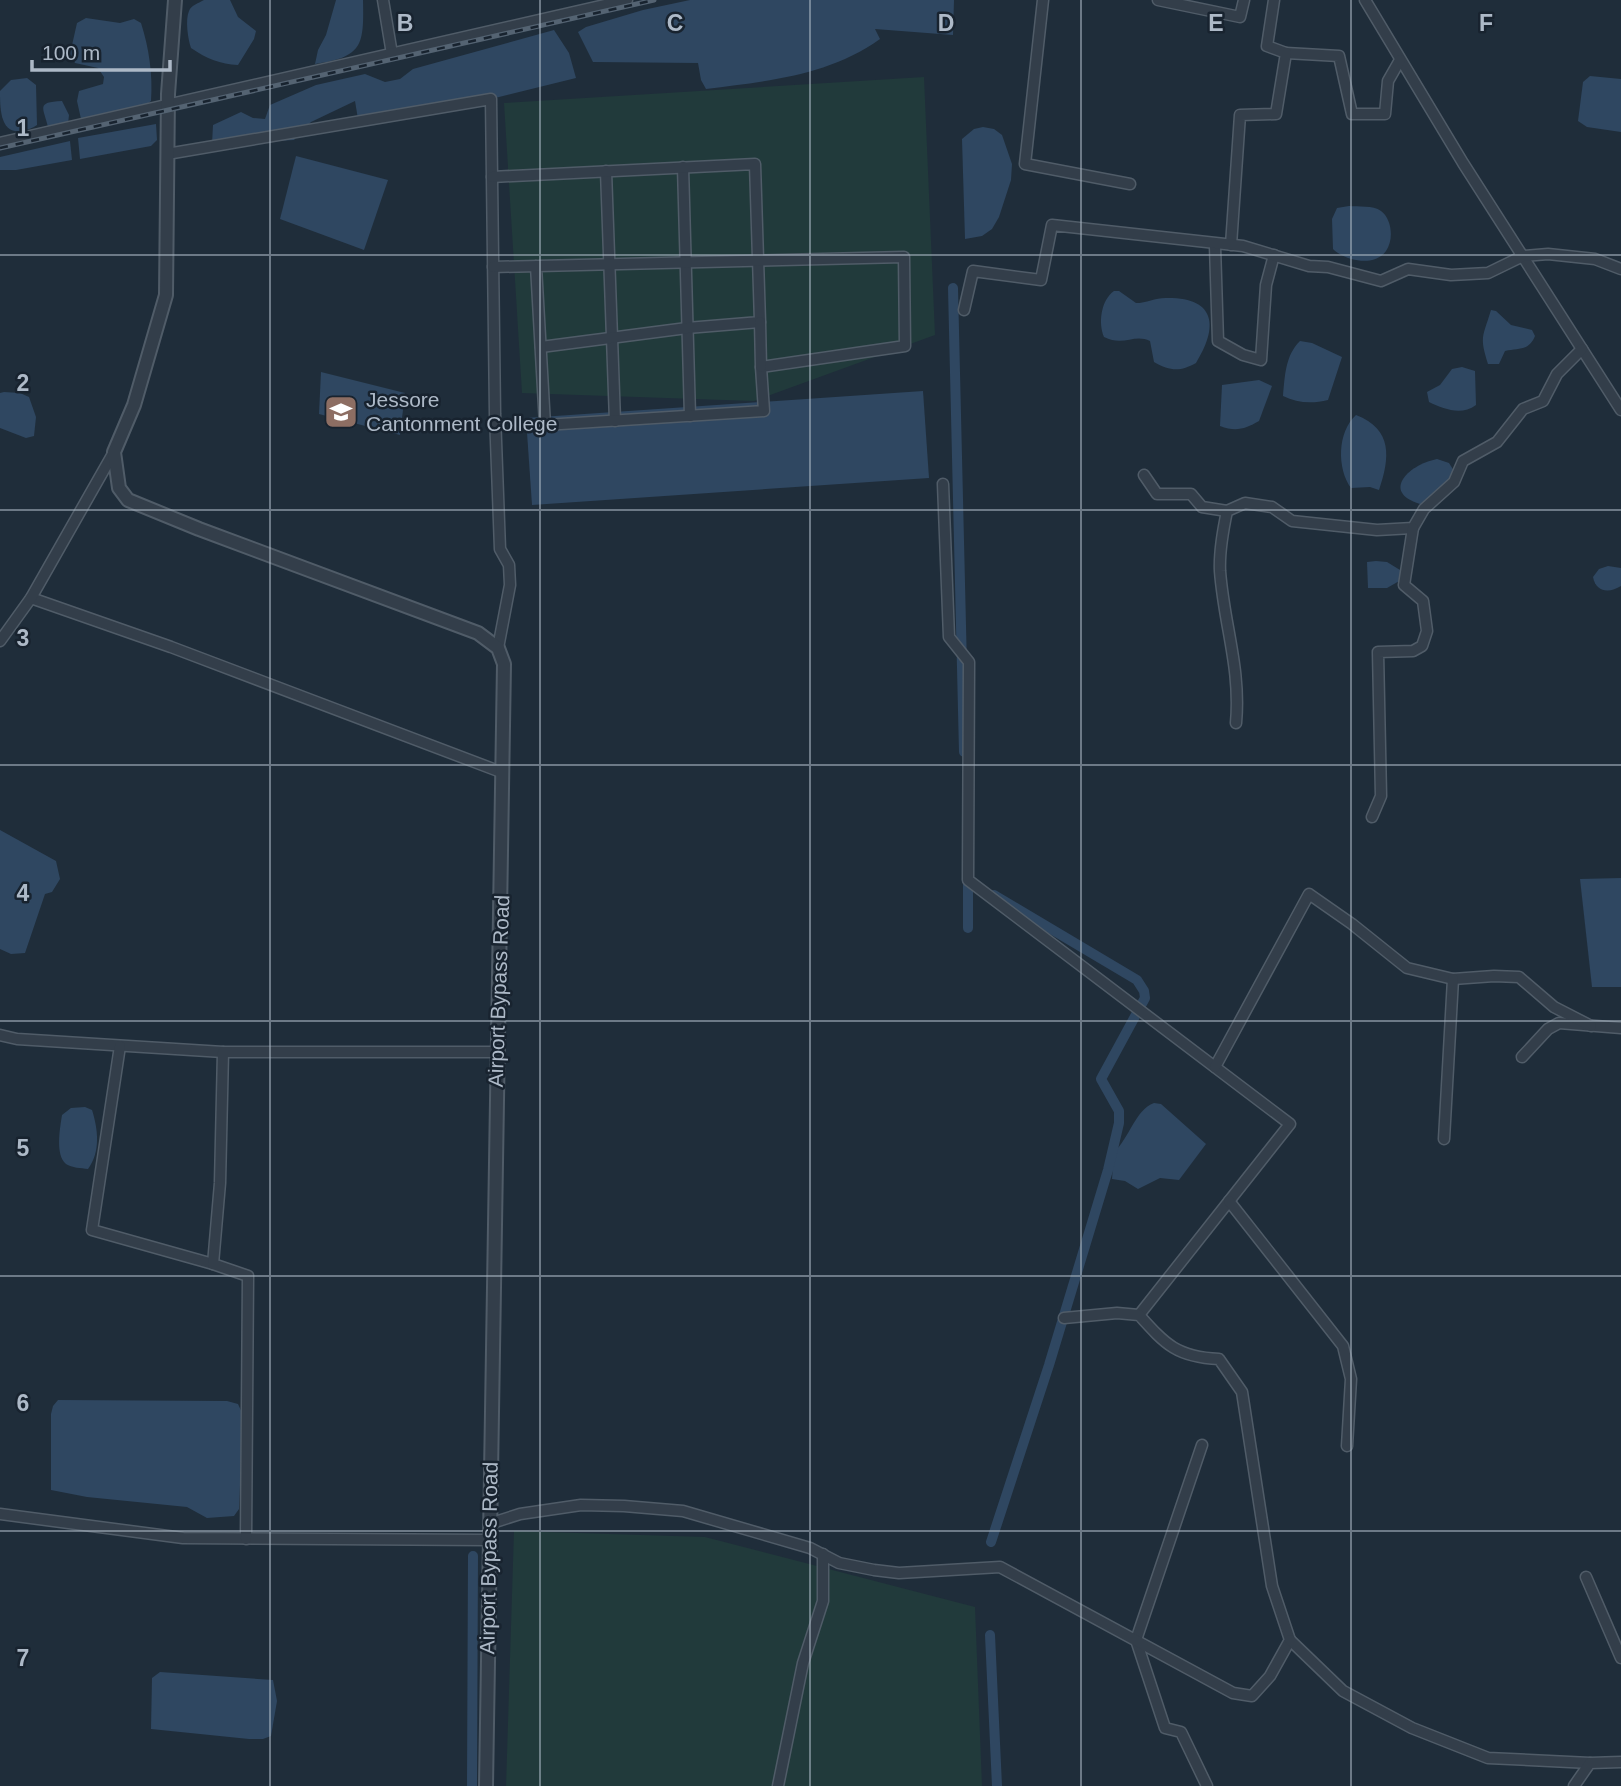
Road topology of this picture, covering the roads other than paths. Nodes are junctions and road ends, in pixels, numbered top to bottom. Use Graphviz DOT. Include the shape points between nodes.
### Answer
graph roads {
  1 [pos="175,0"];
  2 [pos="383,0"];
  3 [pos="627,0"];
  4 [pos="1043,0"];
  5 [pos="1157,0"];
  6 [pos="1244,0"];
  7 [pos="1274,0"];
  8 [pos="1365,0"];
  9 [pos="1286,53"];
  10 [pos="392,54"];
  11 [pos="1400,61"];
  12 [pos="167,103"];
  13 [pos="0,143"];
  14 [pos="167,154"];
  15 [pos="683,167"];
  16 [pos="606,171"];
  17 [pos="492,177"];
  18 [pos="1130,184"];
  19 [pos="1231,245"];
  20 [pos="1215,246"];
  21 [pos="1274,256"];
  22 [pos="1523,256"];
  23 [pos="759,260"];
  24 [pos="687,262"];
  25 [pos="610,264"];
  26 [pos="536,266"];
  27 [pos="493,267"];
  28 [pos="1621,269"];
  29 [pos="964,310"];
  30 [pos="760,322"];
  31 [pos="687,328"];
  32 [pos="613,337"];
  33 [pos="541,346"];
  34 [pos="1582,349"];
  35 [pos="761,367"];
  36 [pos="1621,410"];
  37 [pos="691,416"];
  38 [pos="615,421"];
  39 [pos="114,452"];
  40 [pos="1144,475"];
  41 [pos="943,484"];
  42 [pos="1227,511"];
  43 [pos="1413,528"];
  44 [pos="31,598"];
  45 [pos="0,641"];
  46 [pos="498,648"];
  47 [pos="1236,723"];
  48 [pos="502,772"];
  49 [pos="1372,817"];
  50 [pos="1453,979"];
  51 [pos="1591,1026"];
  52 [pos="1621,1028"];
  53 [pos="0,1035"];
  54 [pos="120,1046"];
  55 [pos="223,1052"];
  56 [pos="496,1052"];
  57 [pos="1522,1057"];
  58 [pos="1215,1067"];
  59 [pos="1444,1139"];
  60 [pos="1229,1201"];
  61 [pos="213,1264"];
  62 [pos="1139,1315"];
  63 [pos="1064,1318"];
  64 [pos="1202,1445"];
  65 [pos="1347,1446"];
  66 [pos="0,1514"];
  67 [pos="489,1524"];
  68 [pos="246,1539"];
  69 [pos="489,1540"];
  70 [pos="823,1554"];
  71 [pos="1586,1577"];
  72 [pos="1136,1640"];
  73 [pos="1290,1640"];
  74 [pos="1621,1658"];
  75 [pos="1621,1762"];
  76 [pos="1590,1763"];
  77 [pos="486,1786"];
  78 [pos="778,1786"];
  79 [pos="1207,1786"];
  80 [pos="1574,1786"];
  1 -- 12 [label="street"];
  2 -- 10 [label="street"];
  3 -- 10 [label="street"];
  4 -- 18 [label="street" via="1025,164"];
  5 -- 6 [label="street" via="1240,17"];
  7 -- 9 [label="street" via="1267,46"];
  8 -- 11 [label="street"];
  9 -- 11 [label="street" via="1339,56 1352,114 1385,114 1388,81"];
  9 -- 19 [label="street" via="1276,114 1240,114"];
  10 -- 12 [label="street"];
  11 -- 22 [label="street"];
  12 -- 13 [label="street"];
  12 -- 14 [label="street"];
  14 -- 17 [label="street" via="491,99"];
  14 -- 39 [label="street" via="166,295 134,405"];
  15 -- 16 [label="street"];
  15 -- 23 [label="street" via="755,164"];
  15 -- 24 [label="street"];
  16 -- 17 [label="street"];
  16 -- 25 [label="street"];
  17 -- 27 [label="street"];
  19 -- 21 [label="street"];
  19 -- 29 [label="street" via="1052,225 1041,280 973,271"];
  20 -- 21 [label="street" via="1218,341 1261,360 1266,285"];
  21 -- 22 [label="street" via="1381,281 1408,269 1451,275 1488,273"];
  22 -- 28 [label="street" via="1595,259"];
  22 -- 34 [label="street"];
  23 -- 24 [label="street"];
  23 -- 30 [label="street"];
  23 -- 35 [label="street" via="904,257 905,346"];
  24 -- 25 [label="street"];
  24 -- 31 [label="street"];
  25 -- 26 [label="street"];
  25 -- 32 [label="street"];
  26 -- 27 [label="street"];
  26 -- 33 [label="street"];
  27 -- 46 [label="street" via="500,549 509,565 510,585"];
  30 -- 31 [label="street"];
  30 -- 35 [label="street"];
  31 -- 32 [label="street"];
  31 -- 37 [label="street"];
  32 -- 33 [label="street"];
  32 -- 38 [label="street"];
  33 -- 38 [label="street" via="545,425"];
  34 -- 36 [label="street"];
  34 -- 43 [label="street" via="1557,374 1544,401 1523,409 1497,442 1463,461 1454,482 1424,509"];
  35 -- 37 [label="street" via="765,411"];
  37 -- 38 [label="street"];
  39 -- 44 [label="street"];
  39 -- 46 [label="street" via="119,488 128,500 478,633"];
  40 -- 42 [label="street" via="1157,494 1191,494 1202,507"];
  41 -- 58 [label="street" via="949,637 969,662 968,880"];
  42 -- 43 [label="street" via="1245,503 1272,508 1292,521 1377,530"];
  42 -- 47 [label="street" via="1220,570 1239,694"];
  43 -- 49 [label="street" via="1404,586 1423,601 1427,631 1422,646 1413,651 1378,652 1381,796"];
  44 -- 45 [label="street"];
  44 -- 48 [label="street"];
  46 -- 48 [label="street, Airport Bypass Road" via="504,663"];
  48 -- 56 [label="street, Airport Bypass Road" via="496,858"];
  50 -- 51 [label="street" via="1519,977 1554,1007"];
  50 -- 58 [label="street" via="1407,968 1309,894"];
  50 -- 59 [label="street"];
  51 -- 52 [label="street"];
  51 -- 57 [label="street" via="1559,1023"];
  53 -- 54 [label="street"];
  54 -- 55 [label="street"];
  54 -- 61 [label="street" via="92,1230"];
  55 -- 56 [label="street"];
  55 -- 61 [label="street"];
  56 -- 67 [label="street, Airport Bypass Road"];
  58 -- 60 [label="street" via="1290,1124"];
  60 -- 62 [label="street"];
  60 -- 65 [label="street" via="1343,1346 1351,1379"];
  61 -- 68 [label="street" via="248,1276"];
  62 -- 63 [label="street"];
  62 -- 73 [label="street" via="1161,1340 1193,1358 1219,1359 1242,1392 1272,1586"];
  64 -- 72 [label="street"];
  66 -- 68 [label="street" via="183,1538"];
  67 -- 69 [label="street, Airport Bypass Road"];
  67 -- 70 [label="street" via="520,1514 581,1505 682,1511"];
  68 -- 69 [label="street"];
  69 -- 77 [label="street, Airport Bypass Road"];
  70 -- 72 [label="street" via="839,1563 899,1573 1000,1567"];
  70 -- 78 [label="street" via="823,1601 803,1663"];
  71 -- 74 [label="street"];
  72 -- 73 [label="street" via="1233,1693 1252,1696 1270,1676"];
  72 -- 79 [label="street" via="1165,1728 1181,1732"];
  73 -- 76 [label="street" via="1343,1691 1412,1728 1488,1758"];
  75 -- 76 [label="street"];
  76 -- 80 [label="street"];
}
